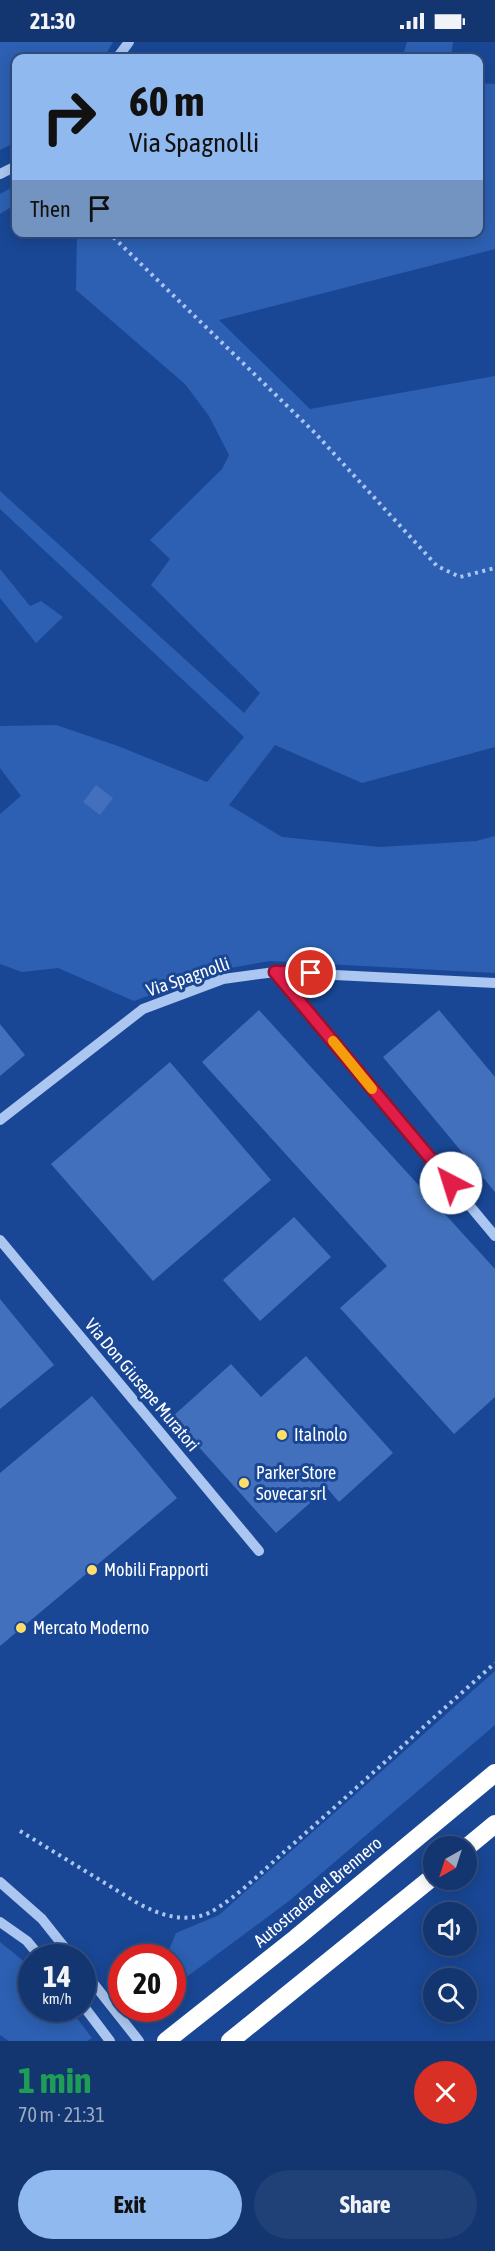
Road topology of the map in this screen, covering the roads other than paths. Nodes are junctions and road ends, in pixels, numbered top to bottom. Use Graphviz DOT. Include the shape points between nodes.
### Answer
graph roads {
  1 [pos="275,972"];
  2 [pos="495,983"];
  3 [pos="0,1120"];
  4 [pos="495,1236"];
  5 [pos="0,1240"];
  6 [pos="259,1551"];
  7 [pos="495,1773"];
  8 [pos="495,1824"];
  9 [pos="477,1839"];
  10 [pos="0,1882"];
  11 [pos="423,1885"];
  12 [pos="0,1922"];
  13 [pos="29,1944"];
  14 [pos="62,1944"];
  15 [pos="96,1986"];
  16 [pos="96,2022"];
  17 [pos="110,2041"];
  18 [pos="139,2041"];
  19 [pos="166,2041"];
  20 [pos="230,2041"];
  1 -- 2 [label="street, Via Spagnolli"];
  1 -- 3 [label="street, Via Spagnolli" via="223,979 144,1009"];
  1 -- 4 [label="street"];
  5 -- 6 [label="street, Via Don Giusepe Muratori"];
  7 -- 19 [label="highway, Autostrada del Brennero"];
  8 -- 9 [label="highway"];
  10 -- 14 [label="street" via="42,1919"];
  11 -- 20 [label="highway"];
  12 -- 13 [label="street"];
  15 -- 18 [label="street"];
  16 -- 17 [label="street"];
}
